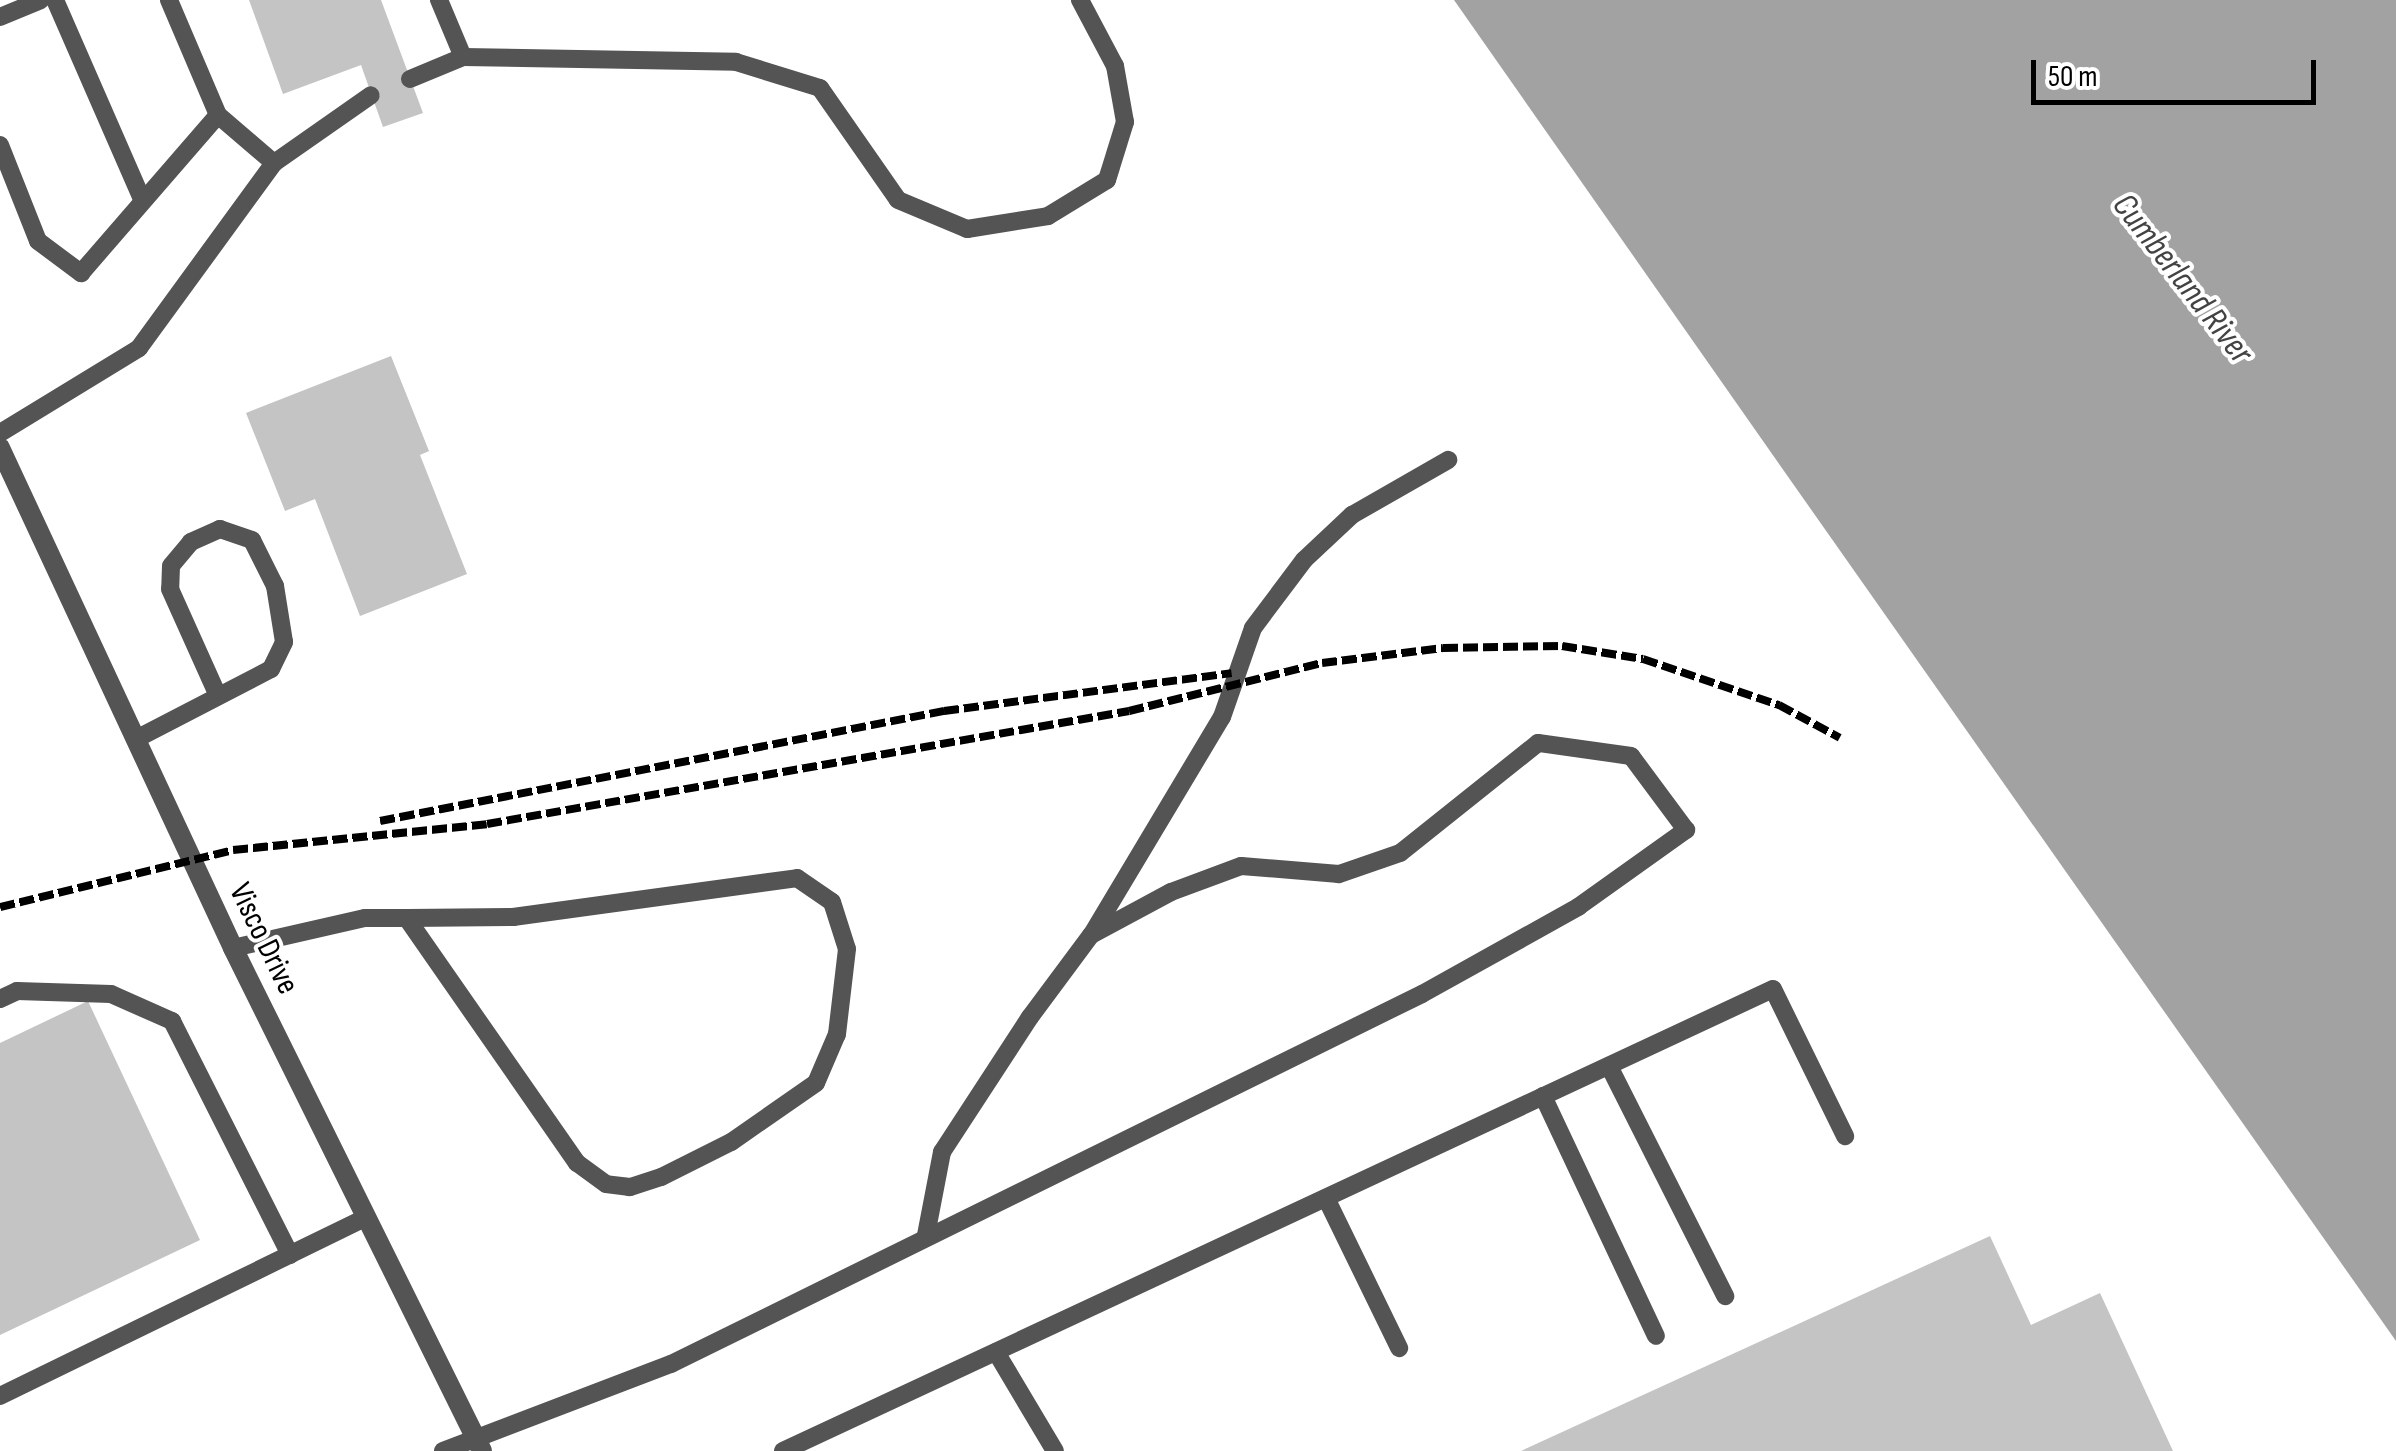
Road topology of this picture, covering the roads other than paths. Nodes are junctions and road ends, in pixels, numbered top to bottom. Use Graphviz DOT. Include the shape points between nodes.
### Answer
graph roads {
  1 [pos="41,0"];
  2 [pos="55,0"];
  3 [pos="170,0"];
  4 [pos="439,0"];
  5 [pos="1080,0"];
  6 [pos="0,17"];
  7 [pos="463,57"];
  8 [pos="410,79"];
  9 [pos="372,95"];
  10 [pos="218,115"];
  11 [pos="0,147"];
  12 [pos="274,163"];
  13 [pos="143,201"];
  14 [pos="0,433"];
  15 [pos="1448,460"];
  16 [pos="3,462"];
  17 [pos="218,696"];
  18 [pos="136,739"];
  19 [pos="408,918"];
  20 [pos="1091,934"];
  21 [pos="233,948"];
  22 [pos="0,999"];
  23 [pos="1608,1066"];
  24 [pos="1543,1096"];
  25 [pos="1844,1136"];
  26 [pos="1326,1198"];
  27 [pos="365,1218"];
  28 [pos="926,1235"];
  29 [pos="290,1255"];
  30 [pos="1725,1296"];
  31 [pos="1656,1336"];
  32 [pos="1399,1348"];
  33 [pos="996,1352"];
  34 [pos="0,1396"];
  35 [pos="479,1444"];
  36 [pos="443,1451"];
  37 [pos="783,1451"];
  38 [pos="1055,1451"];
  1 -- 6 [label="lane"];
  2 -- 13 [label="lane"];
  3 -- 10 [label="lane"];
  4 -- 7 [label="lane"];
  5 -- 7 [label="lane" via="1115,66 1125,122 1107,180 1048,216 967,229 898,200 820,88 736,62"];
  7 -- 8 [label="lane"];
  9 -- 12 [label="lane"];
  10 -- 12 [label="lane"];
  10 -- 13 [label="lane"];
  11 -- 13 [label="lane" via="38,241 81,273"];
  12 -- 14 [label="lane" via="138,348"];
  15 -- 20 [label="lane" via="1352,515 1304,560 1254,628 1222,717"];
  16 -- 18 [label="street, Visco Drive"];
  17 -- 17 [label="lane" via="272,669 284,642 275,586 252,540 220,529 192,542 171,566 170,589"];
  17 -- 18 [label="lane"];
  18 -- 21 [label="street, Visco Drive"];
  19 -- 19 [label="lane" via="513,917 797,878 832,902 846,948 837,1034 816,1083 731,1142 661,1177 630,1187 606,1184 577,1163"];
  19 -- 21 [label="lane" via="365,918"];
  20 -- 28 [label="lane" via="942,1152"];
  20 -- 28 [label="lane" via="1171,892 1241,866 1338,874 1400,853 1538,743 1630,756 1686,830 1578,907 1422,994"];
  21 -- 27 [label="street, Visco Drive"];
  22 -- 29 [label="lane" via="17,991 111,994 172,1020"];
  23 -- 24 [label="lane"];
  23 -- 25 [label="lane" via="1773,989"];
  23 -- 30 [label="lane"];
  24 -- 26 [label="lane"];
  24 -- 31 [label="lane"];
  26 -- 32 [label="lane"];
  26 -- 33 [label="lane"];
  27 -- 29 [label="lane"];
  27 -- 35 [label="street, Visco Drive"];
  28 -- 35 [label="lane" via="671,1364"];
  29 -- 34 [label="lane"];
  33 -- 37 [label="lane"];
  33 -- 38 [label="lane"];
  35 -- 36 [label="lane"];
}
